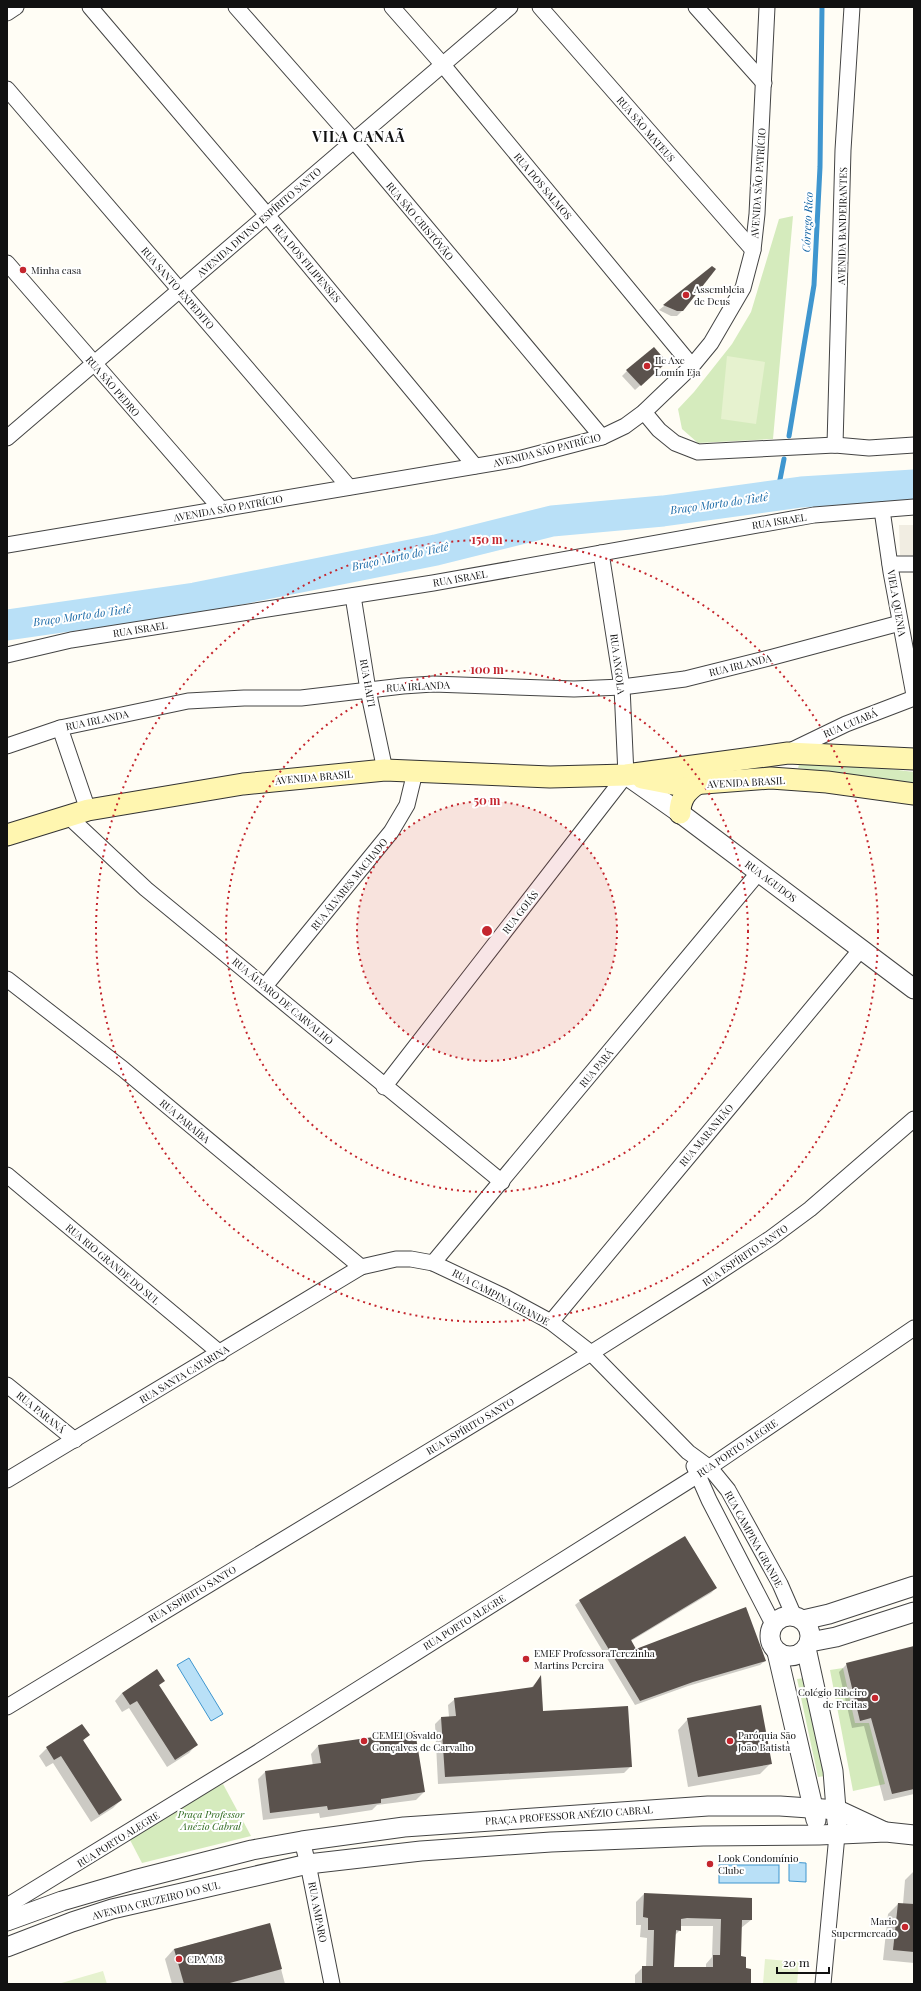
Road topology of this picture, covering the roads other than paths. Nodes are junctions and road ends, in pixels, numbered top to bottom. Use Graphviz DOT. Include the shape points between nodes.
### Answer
graph roads {
  1 [pos="16,7"];
  2 [pos="90,7"];
  3 [pos="236,7"];
  4 [pos="392,7"];
  5 [pos="510,7"];
  6 [pos="540,7"];
  7 [pos="696,7"];
  8 [pos="767,7"];
  9 [pos="852,7"];
  10 [pos="7,13"];
  11 [pos="443,65"];
  12 [pos="764,83"];
  13 [pos="7,89"];
  14 [pos="354,141"];
  15 [pos="267,215"];
  16 [pos="753,250"];
  17 [pos="7,263"];
  18 [pos="180,290"];
  19 [pos="93,364"];
  20 [pos="692,366"];
  21 [pos="644,412"];
  22 [pos="8,434"];
  23 [pos="602,437"];
  24 [pos="835,445"];
  25 [pos="914,446"];
  26 [pos="475,466"];
  27 [pos="349,488"];
  28 [pos="914,507"];
  29 [pos="221,509"];
  30 [pos="882,510"];
  31 [pos="7,545"];
  32 [pos="601,553"];
  33 [pos="890,564"];
  34 [pos="914,564"];
  35 [pos="353,596"];
  36 [pos="900,623"];
  37 [pos="7,655"];
  38 [pos="622,687"];
  39 [pos="368,690"];
  40 [pos="914,695"];
  41 [pos="914,698"];
  42 [pos="60,728"];
  43 [pos="7,746"];
  44 [pos="788,753"];
  45 [pos="914,759"];
  46 [pos="385,770"];
  47 [pos="415,772"];
  48 [pos="626,775"];
  49 [pos="697,784"];
  50 [pos="914,794"];
  51 [pos="88,810"];
  52 [pos="680,813"];
  53 [pos="68,816"];
  54 [pos="7,835"];
  55 [pos="759,872"];
  56 [pos="862,948"];
  57 [pos="7,979"];
  58 [pos="265,986"];
  59 [pos="914,989"];
  60 [pos="384,1087"];
  61 [pos="914,1119"];
  62 [pos="7,1175"];
  63 [pos="502,1182"];
  64 [pos="433,1263"];
  65 [pos="361,1267"];
  66 [pos="551,1322"];
  67 [pos="914,1328"];
  68 [pos="220,1353"];
  69 [pos="591,1353"];
  70 [pos="7,1385"];
  71 [pos="75,1440"];
  72 [pos="704,1471"];
  73 [pos="7,1480"];
  74 [pos="914,1586"];
  75 [pos="914,1612"];
  76 [pos="798,1618"];
  77 [pos="773,1624"];
  78 [pos="808,1645"];
  79 [pos="777,1652"];
  80 [pos="7,1707"];
  81 [pos="813,1809"];
  82 [pos="838,1810"];
  83 [pos="886,1832"];
  84 [pos="828,1835"];
  85 [pos="914,1835"];
  86 [pos="302,1841"];
  87 [pos="308,1864"];
  88 [pos="7,1906"];
  89 [pos="7,1921"];
  90 [pos="7,1947"];
  91 [pos="332,1984"];
  92 [pos="823,1984"];
  1 -- 10 [label="street"];
  2 -- 15 [label="street, RUA DOS FILIPENSES"];
  3 -- 14 [label="street, RUA SÃO CRISTÓVÃO"];
  4 -- 11 [label="street, RUA DOS SALMOS"];
  5 -- 11 [label="street, AVENIDA DIVINO ESPÍRITO SANTO"];
  6 -- 16 [label="street, RUA SÃO MATEUS"];
  7 -- 12 [label="street"];
  8 -- 12 [label="street, AVENIDA SÃO PATRÍCIO"];
  9 -- 24 [label="street, AVENIDA BANDEIRANTES" via="844,150"];
  11 -- 14 [label="street, AVENIDA DIVINO ESPÍRITO SANTO"];
  11 -- 20 [label="street, RUA DOS SALMOS"];
  12 -- 16 [label="street, AVENIDA SÃO PATRÍCIO"];
  13 -- 18 [label="street, RUA SANTO EXPEDITO"];
  14 -- 15 [label="street, AVENIDA DIVINO ESPÍRITO SANTO"];
  14 -- 23 [label="street, RUA SÃO CRISTÓVÃO"];
  15 -- 18 [label="street, AVENIDA DIVINO ESPÍRITO SANTO"];
  15 -- 26 [label="street, RUA DOS FILIPENSES"];
  16 -- 20 [label="street, AVENIDA SÃO PATRÍCIO" via="743,288 711,343"];
  17 -- 19 [label="street, RUA SÃO PEDRO"];
  18 -- 19 [label="street, AVENIDA DIVINO ESPÍRITO SANTO"];
  18 -- 27 [label="street, RUA SANTO EXPEDITO"];
  19 -- 22 [label="street, AVENIDA DIVINO ESPÍRITO SANTO"];
  19 -- 29 [label="street, RUA SÃO PEDRO"];
  20 -- 21 [label="street, AVENIDA SÃO PATRÍCIO"];
  21 -- 23 [label="street, AVENIDA SÃO PATRÍCIO" via="625,426"];
  21 -- 24 [label="street" via="659,430 675,443 698,452"];
  23 -- 26 [label="street, AVENIDA SÃO PATRÍCIO" via="518,459"];
  24 -- 25 [label="street" via="869,448"];
  26 -- 27 [label="street, AVENIDA SÃO PATRÍCIO"];
  27 -- 29 [label="street, AVENIDA SÃO PATRÍCIO"];
  28 -- 30 [label="street, RUA ISRAEL"];
  29 -- 31 [label="street, AVENIDA SÃO PATRÍCIO"];
  30 -- 32 [label="street, RUA ISRAEL" via="814,515"];
  30 -- 33 [label="street, VIELA QUENIA"];
  32 -- 35 [label="street, RUA ISRAEL"];
  32 -- 38 [label="street, RUA ANGOLA"];
  33 -- 34 [label="street"];
  33 -- 36 [label="street, VIELA QUENIA"];
  35 -- 37 [label="street, RUA ISRAEL" via="94,636"];
  35 -- 39 [label="street, RUA HAITI"];
  36 -- 38 [label="street, RUA IRLANDA" via="685,678"];
  36 -- 40 [label="street, VIELA QUENIA"];
  38 -- 39 [label="street, RUA IRLANDA" via="574,689 433,684"];
  38 -- 48 [label="street, RUA ANGOLA"];
  39 -- 42 [label="street, RUA IRLANDA" via="301,698 188,701"];
  39 -- 46 [label="street, RUA HAITI"];
  41 -- 44 [label="street, RUA CUIABÁ" via="846,724"];
  42 -- 43 [label="street, RUA IRLANDA"];
  42 -- 51 [label="street"];
  44 -- 45 [label="main road, AVENIDA BRASIL"];
  44 -- 48 [label="main road, AVENIDA BRASIL"];
  46 -- 47 [label="main road, AVENIDA BRASIL"];
  46 -- 51 [label="main road, AVENIDA BRASIL" via="243,784"];
  47 -- 48 [label="main road, AVENIDA BRASIL" via="550,777"];
  47 -- 58 [label="street, RUA ÁLVARES MACHADO" via="407,805 391,832"];
  48 -- 49 [label="main road, AVENIDA BRASIL" via="674,785"];
  48 -- 52 [label="street, RUA AGUDOS"];
  48 -- 60 [label="street, RUA GOIÁS"];
  49 -- 50 [label="main road, AVENIDA BRASIL" via="771,778 827,782"];
  49 -- 52 [label="main road" via="684,796 680,804"];
  51 -- 53 [label="main road, AVENIDA BRASIL"];
  52 -- 55 [label="street, RUA AGUDOS"];
  53 -- 54 [label="main road, AVENIDA BRASIL"];
  53 -- 58 [label="street, RUA ÁLVARO DE CARVALHO" via="146,889"];
  55 -- 56 [label="street, RUA AGUDOS"];
  55 -- 63 [label="street, RUA PARÁ"];
  56 -- 59 [label="street, RUA AGUDOS"];
  56 -- 66 [label="street, RUA MARANHÃO"];
  57 -- 65 [label="street, RUA PARAÍBA" via="122,1069"];
  58 -- 60 [label="street, RUA ÁLVARO DE CARVALHO"];
  60 -- 63 [label="street, RUA ÁLVARO DE CARVALHO"];
  61 -- 69 [label="street, RUA ESPÍRITO SANTO" via="856,1171 771,1238"];
  62 -- 68 [label="street, RUA RIO GRANDE DO SUL"];
  63 -- 64 [label="street, RUA PARÁ"];
  64 -- 65 [label="street, RUA CAMPINA GRANDE" via="396,1259"];
  64 -- 66 [label="street, RUA CAMPINA GRANDE"];
  65 -- 68 [label="street, RUA SANTA CATARINA"];
  66 -- 69 [label="street, RUA CAMPINA GRANDE"];
  67 -- 72 [label="street, RUA PORTO ALEGRE"];
  68 -- 71 [label="street, RUA SANTA CATARINA"];
  69 -- 72 [label="street, RUA CAMPINA GRANDE"];
  69 -- 80 [label="street, RUA ESPÍRITO SANTO"];
  70 -- 71 [label="street, RUA PARANÁ"];
  71 -- 73 [label="street, RUA SANTA CATARINA"];
  72 -- 76 [label="street, RUA CAMPINA GRANDE" via="728,1490"];
  72 -- 77 [label="street, RUA CAMPINA GRANDE"];
  72 -- 88 [label="street, RUA PORTO ALEGRE" via="254,1755"];
  74 -- 76 [label="street" via="829,1614"];
  75 -- 78 [label="street"];
  76 -- 77 [label="street" via="782,1617"];
  76 -- 78 [label="street" via="810,1630"];
  77 -- 79 [label="street" via="770,1642"];
  78 -- 79 [label="street" via="802,1653 789,1656"];
  78 -- 82 [label="street" via="833,1771"];
  79 -- 81 [label="street"];
  81 -- 82 [label="street, PRAÇA PROFESSOR ANÉZIO CABRAL"];
  81 -- 84 [label="street"];
  81 -- 86 [label="street, PRAÇA PROFESSOR ANÉZIO CABRAL" via="780,1806 708,1806 404,1827"];
  82 -- 83 [label="street"];
  82 -- 84 [label="street"];
  83 -- 84 [label="street"];
  83 -- 85 [label="street"];
  84 -- 87 [label="street" via="703,1836 551,1842 421,1851"];
  84 -- 92 [label="street" via="834,1862"];
  86 -- 87 [label="street, RUA AMPARO"];
  86 -- 89 [label="street" via="252,1850 134,1880 62,1901"];
  87 -- 90 [label="street, AVENIDA CRUZEIRO DO SUL" via="112,1909"];
  87 -- 91 [label="street, RUA AMPARO"];
}
